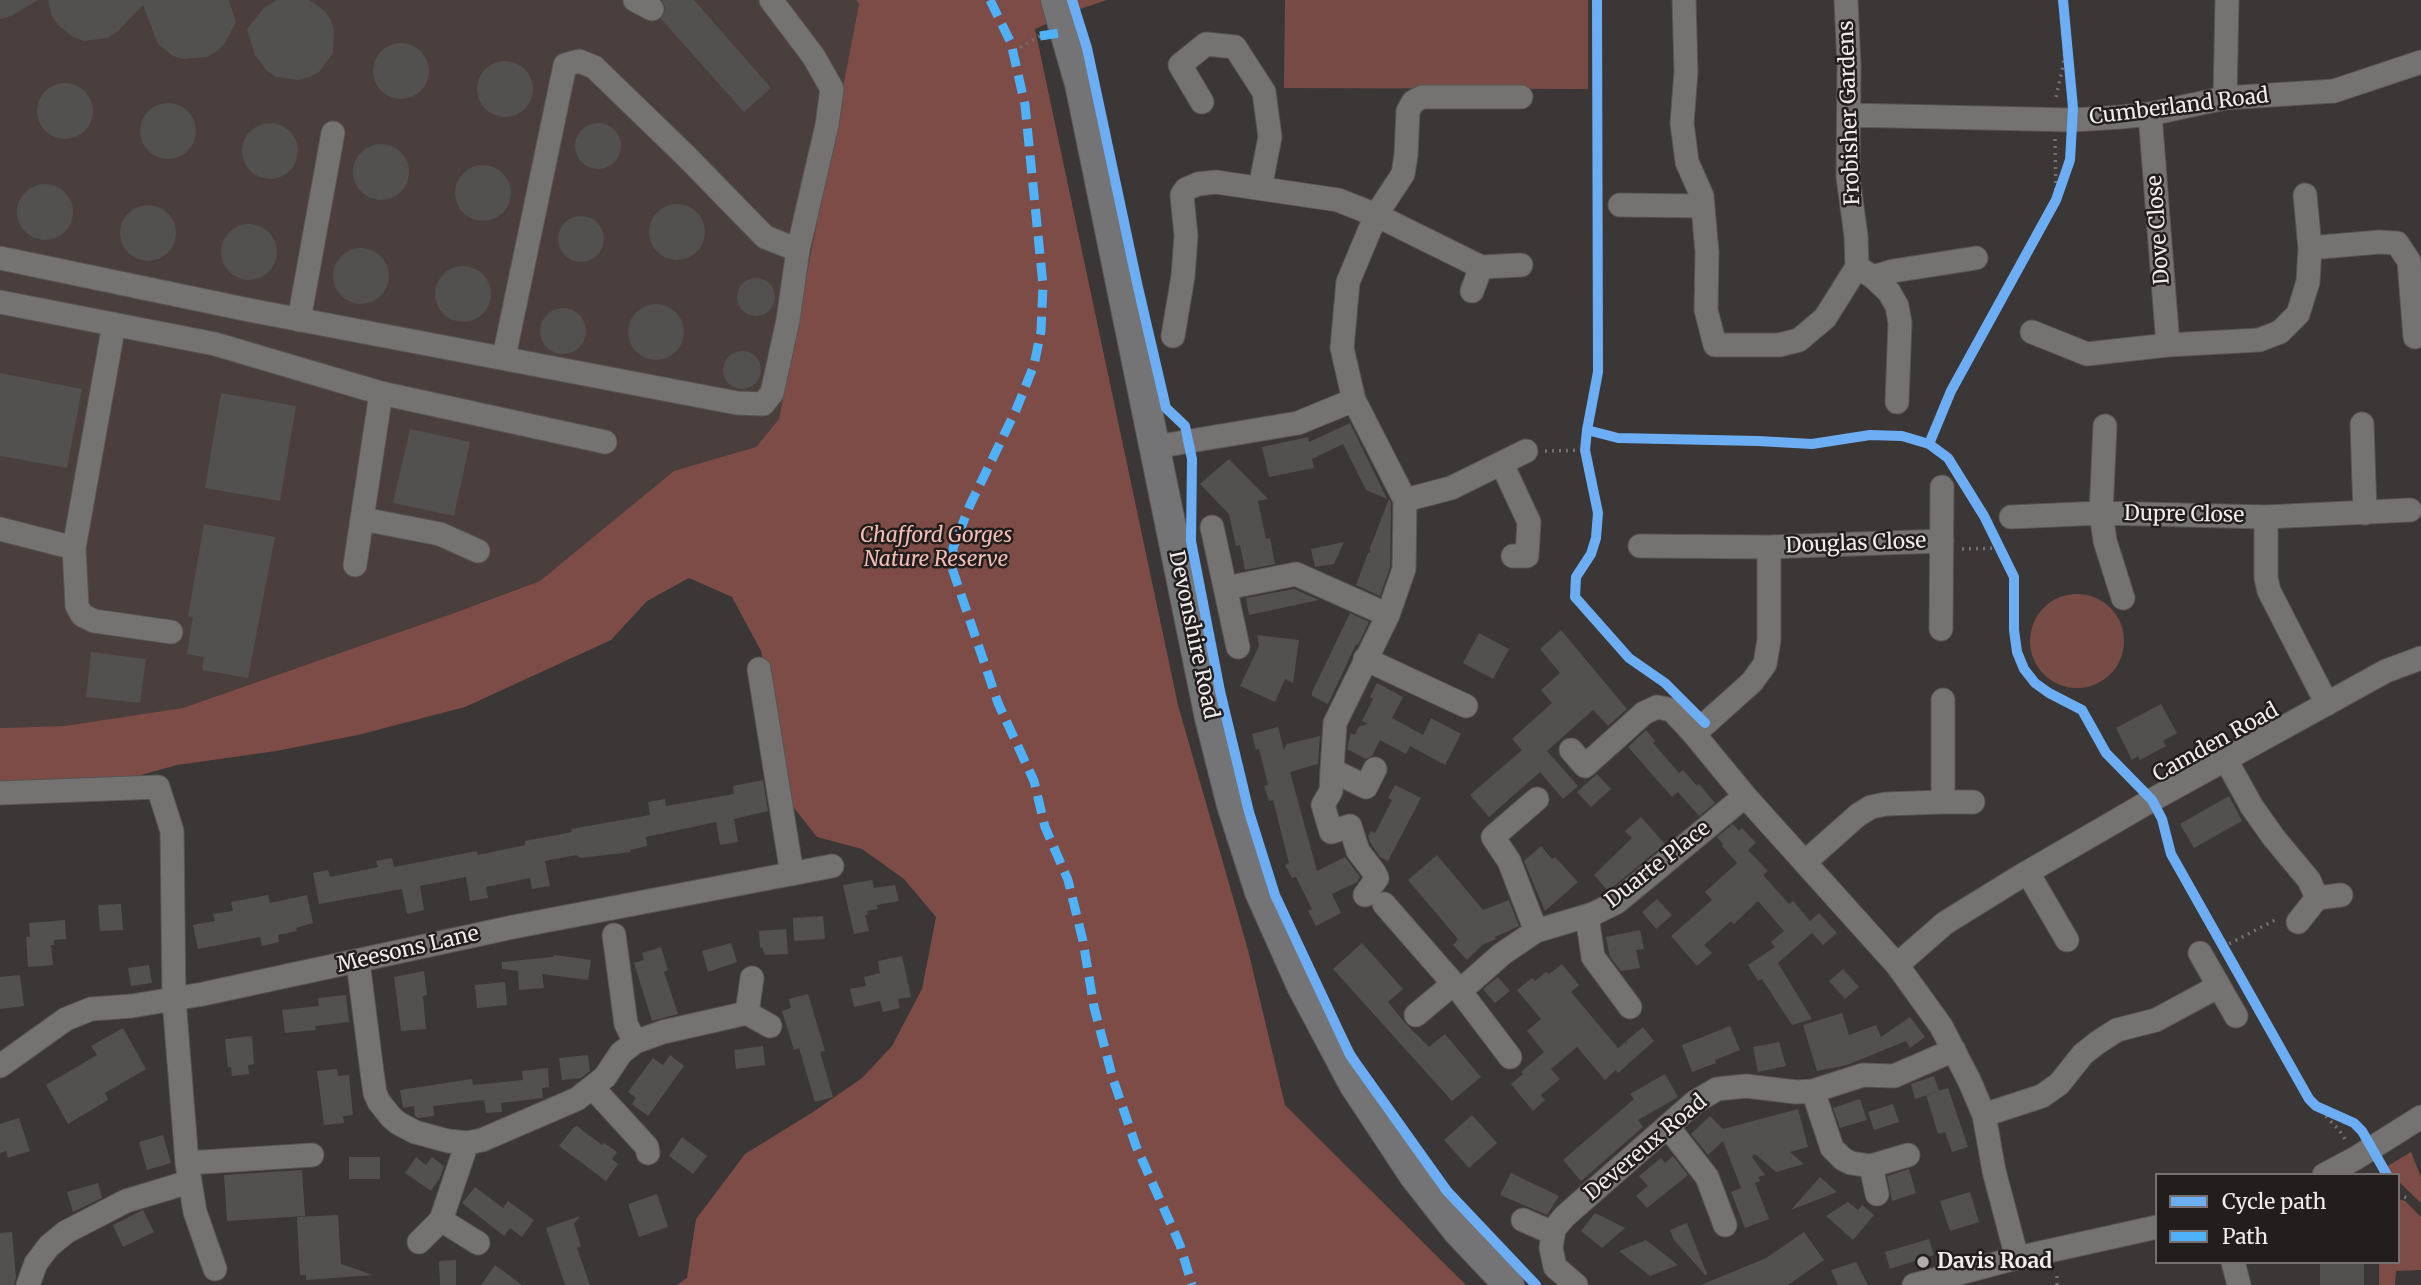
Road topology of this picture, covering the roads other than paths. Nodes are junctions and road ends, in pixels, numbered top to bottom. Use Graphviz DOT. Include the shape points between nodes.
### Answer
graph roads {
  1 [pos="771,0"];
  2 [pos="1056,0"];
  3 [pos="1684,0"];
  4 [pos="1846,0"];
  5 [pos="2227,0"];
  6 [pos="2421,62"];
  7 [pos="1521,97"];
  8 [pos="2225,98"];
  9 [pos="1202,102"];
  10 [pos="2150,114"];
  11 [pos="1849,116"];
  12 [pos="332,132"];
  13 [pos="1260,188"];
  14 [pos="2305,195"];
  15 [pos="1620,205"];
  16 [pos="1703,206"];
  17 [pos="1376,215"];
  18 [pos="2310,248"];
  19 [pos="798,250"];
  20 [pos="0,258"];
  21 [pos="1976,258"];
  22 [pos="1521,265"];
  23 [pos="1481,267"];
  24 [pos="1873,279"];
  25 [pos="1472,291"];
  26 [pos="0,302"];
  27 [pos="299,320"];
  28 [pos="114,324"];
  29 [pos="2032,332"];
  30 [pos="1174,336"];
  31 [pos="2415,337"];
  32 [pos="2168,345"];
  33 [pos="504,357"];
  34 [pos="381,393"];
  35 [pos="1354,400"];
  36 [pos="1898,402"];
  37 [pos="2362,424"];
  38 [pos="2105,426"];
  39 [pos="605,442"];
  40 [pos="1155,447"];
  41 [pos="1526,451"];
  42 [pos="1502,464"];
  43 [pos="1941,487"];
  44 [pos="1405,500"];
  45 [pos="2410,510"];
  46 [pos="2101,513"];
  47 [pos="2365,513"];
  48 [pos="2011,517"];
  49 [pos="2266,517"];
  50 [pos="363,519"];
  51 [pos="1212,527"];
  52 [pos="0,529"];
  53 [pos="1942,545"];
  54 [pos="1640,546"];
  55 [pos="1769,547"];
  56 [pos="74,548"];
  57 [pos="478,551"];
  58 [pos="1513,556"];
  59 [pos="355,565"];
  60 [pos="1226,588"];
  61 [pos="2123,598"];
  62 [pos="1388,615"];
  63 [pos="1941,629"];
  64 [pos="171,632"];
  65 [pos="1238,646"];
  66 [pos="2421,657"];
  67 [pos="1365,659"];
  68 [pos="759,669"];
  69 [pos="1943,699"];
  70 [pos="2327,704"];
  71 [pos="1466,706"];
  72 [pos="1694,734"];
  73 [pos="1571,750"];
  74 [pos="2226,760"];
  75 [pos="1376,769"];
  76 [pos="1332,770"];
  77 [pos="1943,792"];
  78 [pos="0,793"];
  79 [pos="1745,796"];
  80 [pos="1536,799"];
  81 [pos="1973,802"];
  82 [pos="1805,862"];
  83 [pos="831,866"];
  84 [pos="2028,873"];
  85 [pos="792,874"];
  86 [pos="2342,895"];
  87 [pos="2317,898"];
  88 [pos="1587,916"];
  89 [pos="2298,922"];
  90 [pos="1536,931"];
  91 [pos="614,935"];
  92 [pos="2067,940"];
  93 [pos="2200,953"];
  94 [pos="358,962"];
  95 [pos="1897,965"];
  96 [pos="752,978"];
  97 [pos="2219,986"];
  98 [pos="1457,988"];
  99 [pos="174,999"];
  100 [pos="1630,1007"];
  101 [pos="747,1013"];
  102 [pos="1416,1015"];
  103 [pos="2236,1016"];
  104 [pos="770,1026"];
  105 [pos="635,1042"];
  106 [pos="1954,1050"];
  107 [pos="1510,1057"];
  108 [pos="0,1066"];
  109 [pos="593,1088"];
  110 [pos="1813,1091"];
  111 [pos="1983,1115"];
  112 [pos="2421,1116"];
  113 [pos="1668,1128"];
  114 [pos="467,1143"];
  115 [pos="648,1153"];
  116 [pos="312,1155"];
  117 [pos="1908,1155"];
  118 [pos="1871,1166"];
  119 [pos="188,1172"];
  120 [pos="2328,1173"];
  121 [pos="1877,1194"];
  122 [pos="441,1220"];
  123 [pos="1523,1220"];
  124 [pos="1725,1225"];
  125 [pos="2155,1227"];
  126 [pos="1553,1233"];
  127 [pos="419,1242"];
  128 [pos="478,1243"];
  129 [pos="2017,1258"];
  130 [pos="2234,1264"];
  131 [pos="215,1269"];
  132 [pos="28,1285"];
  133 [pos="1509,1285"];
  134 [pos="1576,1285"];
  135 [pos="1914,1285"];
  136 [pos="2239,1285"];
  1 -- 19 [label="street" via="832,89"];
  2 -- 40 [label="main road, Devonshire Road" via="1083,98"];
  3 -- 16 [label="street" via="1682,123 1687,162"];
  4 -- 11 [label="street, Frobisher Gardens"];
  5 -- 8 [label="street"];
  6 -- 8 [label="street, Cumberland Road" via="2334,91"];
  7 -- 17 [label="street" via="1422,97 1413,102 1408,111 1403,174"];
  8 -- 10 [label="street, Cumberland Road"];
  9 -- 13 [label="street" via="1180,65 1206,44 1235,47 1264,92 1270,137"];
  10 -- 11 [label="street, Cumberland Road" via="2064,125"];
  10 -- 32 [label="street, Dove Close"];
  11 -- 24 [label="street, Frobisher Gardens" via="1848,177 1856,236"];
  12 -- 27 [label="street"];
  13 -- 17 [label="street" via="1338,200"];
  13 -- 30 [label="street" via="1216,182 1198,184 1182,195 1186,236"];
  14 -- 18 [label="street"];
  15 -- 16 [label="street"];
  16 -- 24 [label="street" via="1706,310 1715,345 1779,345 1799,340"];
  17 -- 23 [label="street"];
  17 -- 35 [label="street" via="1348,282 1342,348"];
  18 -- 31 [label="street" via="2397,243 2409,261"];
  18 -- 32 [label="street" via="2308,282 2298,314 2280,332 2259,340"];
  19 -- 33 [label="street" via="772,393 763,404 737,403"];
  19 -- 33 [label="street" via="765,237 594,67 579,61 565,65"];
  20 -- 27 [label="street"];
  21 -- 24 [label="street" via="1893,271"];
  22 -- 23 [label="street"];
  23 -- 25 [label="street"];
  24 -- 36 [label="street, Frobisher Gardens" via="1898,306"];
  26 -- 28 [label="street"];
  27 -- 33 [label="street"];
  28 -- 34 [label="street" via="215,344"];
  28 -- 56 [label="street"];
  29 -- 32 [label="street" via="2087,354"];
  34 -- 39 [label="street"];
  34 -- 50 [label="street"];
  35 -- 40 [label="street" via="1298,423"];
  35 -- 44 [label="street"];
  37 -- 47 [label="street"];
  38 -- 46 [label="street, Dupre Close"];
  40 -- 133 [label="main road, Devonshire Road" via="1210,718 1260,892 1301,986 1354,1084 1414,1175"];
  41 -- 42 [label="street"];
  42 -- 44 [label="street" via="1451,488"];
  42 -- 58 [label="street" via="1529,522 1527,556"];
  43 -- 53 [label="street, Douglas Close"];
  44 -- 62 [label="street" via="1404,569"];
  45 -- 47 [label="street, Dupre Close"];
  46 -- 48 [label="street, Dupre Close"];
  46 -- 49 [label="street, Dupre Close"];
  46 -- 61 [label="street, Dupre Close"];
  47 -- 49 [label="street, Dupre Close"];
  49 -- 70 [label="street, Dupre Close" via="2269,592"];
  50 -- 57 [label="street" via="440,534"];
  50 -- 59 [label="street"];
  51 -- 60 [label="street"];
  52 -- 56 [label="street"];
  53 -- 55 [label="street, Douglas Close"];
  53 -- 63 [label="street, Douglas Close"];
  54 -- 55 [label="street, Douglas Close"];
  55 -- 72 [label="street, Douglas Close" via="1765,664 1752,682"];
  56 -- 64 [label="street" via="75,594 82,615 94,621"];
  60 -- 62 [label="street" via="1296,574"];
  60 -- 65 [label="street"];
  62 -- 67 [label="street"];
  66 -- 70 [label="street, Camden Road"];
  67 -- 71 [label="street"];
  67 -- 76 [label="street" via="1335,723"];
  68 -- 85 [label="street"];
  69 -- 77 [label="street"];
  70 -- 74 [label="street, Camden Road"];
  72 -- 73 [label="street" via="1672,710 1657,707 1644,713 1585,766"];
  72 -- 79 [label="street"];
  74 -- 84 [label="street, Camden Road"];
  74 -- 87 [label="street" via="2252,807 2309,880"];
  75 -- 76 [label="street" via="1366,787"];
  76 -- 98 [label="street" via="1331,791 1323,805 1331,832 1350,826 1358,852 1377,878 1374,899"];
  77 -- 81 [label="street"];
  77 -- 82 [label="street" via="1871,807"];
  78 -- 99 [label="street" via="158,787 172,831"];
  79 -- 82 [label="street"];
  79 -- 88 [label="street, Duarte Place" via="1617,902"];
  80 -- 90 [label="street" via="1493,837 1509,861"];
  82 -- 95 [label="street"];
  83 -- 85 [label="street, Meesons Lane"];
  84 -- 92 [label="street"];
  84 -- 95 [label="street, Camden Road" via="1945,923"];
  85 -- 94 [label="street, Meesons Lane" via="513,927"];
  86 -- 87 [label="street"];
  87 -- 89 [label="street"];
  88 -- 90 [label="street, Duarte Place"];
  88 -- 100 [label="street" via="1593,957"];
  90 -- 98 [label="street, Duarte Place"];
  91 -- 105 [label="street" via="626,1024"];
  93 -- 97 [label="street"];
  94 -- 99 [label="street, Meesons Lane"];
  94 -- 114 [label="street" via="379,1102 391,1117 415,1132"];
  95 -- 106 [label="street"];
  96 -- 101 [label="street"];
  97 -- 103 [label="street"];
  97 -- 111 [label="street" via="2155,1020 2117,1030 2096,1043 2042,1096"];
  98 -- 102 [label="street, Duarte Place"];
  98 -- 107 [label="street"];
  99 -- 108 [label="street, Meesons Lane" via="78,1013"];
  99 -- 119 [label="street"];
  101 -- 104 [label="street"];
  101 -- 105 [label="street"];
  105 -- 109 [label="street"];
  106 -- 110 [label="street, Devereux Road" via="1894,1076 1863,1075"];
  106 -- 111 [label="street"];
  109 -- 114 [label="street" via="503,1132"];
  109 -- 115 [label="street"];
  110 -- 113 [label="street, Devereux Road" via="1746,1086 1717,1089 1695,1102"];
  110 -- 118 [label="street" via="1832,1148 1851,1164"];
  111 -- 129 [label="street"];
  112 -- 120 [label="street"];
  113 -- 124 [label="street" via="1707,1177"];
  113 -- 126 [label="street, Devereux Road" via="1565,1216"];
  114 -- 122 [label="street"];
  116 -- 119 [label="street"];
  117 -- 118 [label="street"];
  118 -- 121 [label="street"];
  119 -- 131 [label="street" via="195,1212"];
  119 -- 132 [label="street" via="66,1232 36,1263"];
  122 -- 127 [label="street"];
  122 -- 128 [label="street"];
  123 -- 126 [label="street"];
  125 -- 129 [label="street"];
  126 -- 134 [label="street" via="1550,1248 1555,1267"];
  129 -- 135 [label="street"];
  130 -- 136 [label="street"];
}
